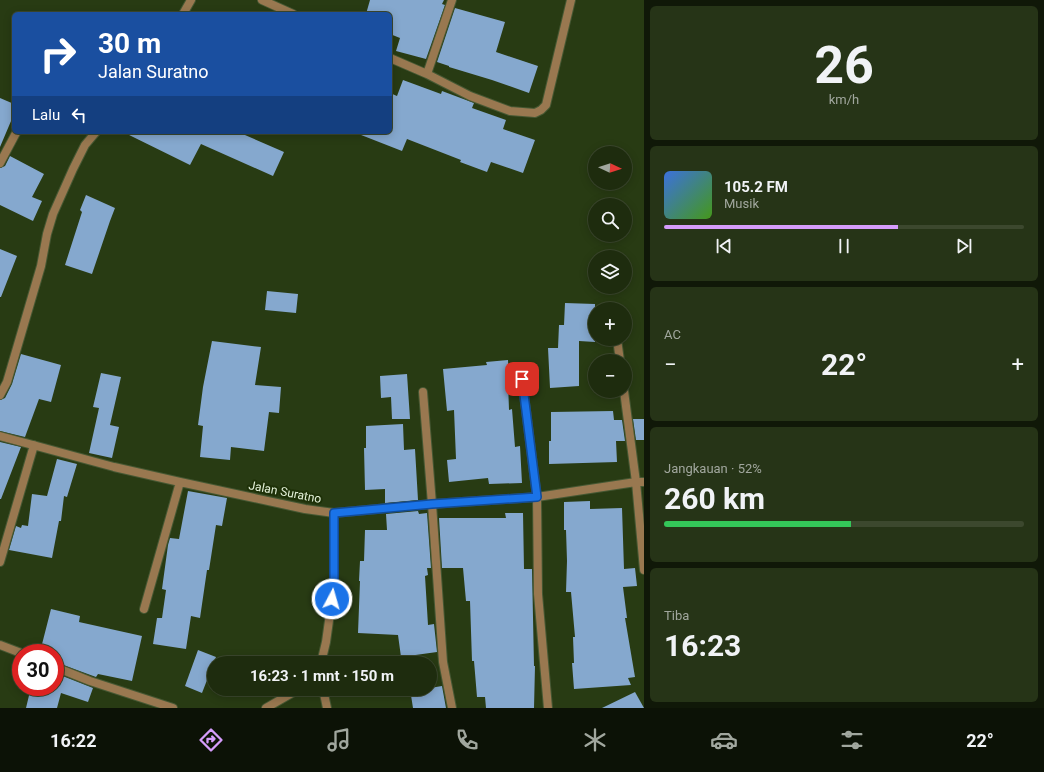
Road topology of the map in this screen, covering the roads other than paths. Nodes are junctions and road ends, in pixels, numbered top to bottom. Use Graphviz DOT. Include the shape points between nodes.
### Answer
graph roads {
  1 [pos="191,0"];
  2 [pos="262,0"];
  3 [pos="452,0"];
  4 [pos="571,0"];
  5 [pos="184,12"];
  6 [pos="289,12"];
  7 [pos="392,59"];
  8 [pos="427,74"];
  9 [pos="15,134"];
  10 [pos="94,134"];
  11 [pos="0,163"];
  12 [pos="522,379"];
  13 [pos="423,392"];
  14 [pos="0,394"];
  15 [pos="625,398"];
  16 [pos="0,436"];
  17 [pos="34,445"];
  18 [pos="180,482"];
  19 [pos="640,482"];
  20 [pos="537,497"];
  21 [pos="432,504"];
  22 [pos="334,513"];
  23 [pos="0,562"];
  24 [pos="644,570"];
  25 [pos="144,609"];
  26 [pos="0,645"];
  27 [pos="12,650"];
  28 [pos="323,656"];
  29 [pos="64,671"];
  30 [pos="287,696"];
  31 [pos="324,696"];
  32 [pos="173,708"];
  33 [pos="266,708"];
  34 [pos="327,708"];
  35 [pos="452,708"];
  36 [pos="548,708"];
  1 -- 5 [label="street"];
  2 -- 6 [label="street"];
  3 -- 8 [label="street"];
  4 -- 8 [label="street" via="546,105 536,113 510,111 470,96"];
  7 -- 8 [label="street"];
  9 -- 11 [label="street"];
  10 -- 14 [label="street" via="85,145 53,214 46,234 41,266 7,382"];
  12 -- 20 [label="street"];
  13 -- 21 [label="street"];
  15 -- 19 [label="street"];
  16 -- 17 [label="street, Jalan Suratno"];
  17 -- 18 [label="street, Jalan Suratno"];
  17 -- 23 [label="street"];
  18 -- 22 [label="street, Jalan Suratno"];
  18 -- 25 [label="street"];
  19 -- 20 [label="street, Jalan Suratno"];
  19 -- 24 [label="street"];
  20 -- 21 [label="street, Jalan Suratno"];
  20 -- 36 [label="street" via="538,594"];
  21 -- 22 [label="street, Jalan Suratno"];
  21 -- 35 [label="street" via="443,662"];
  22 -- 28 [label="street" via="334,585"];
  26 -- 27 [label="street"];
  29 -- 32 [label="street"];
  30 -- 33 [label="street"];
  31 -- 34 [label="street"];
}
